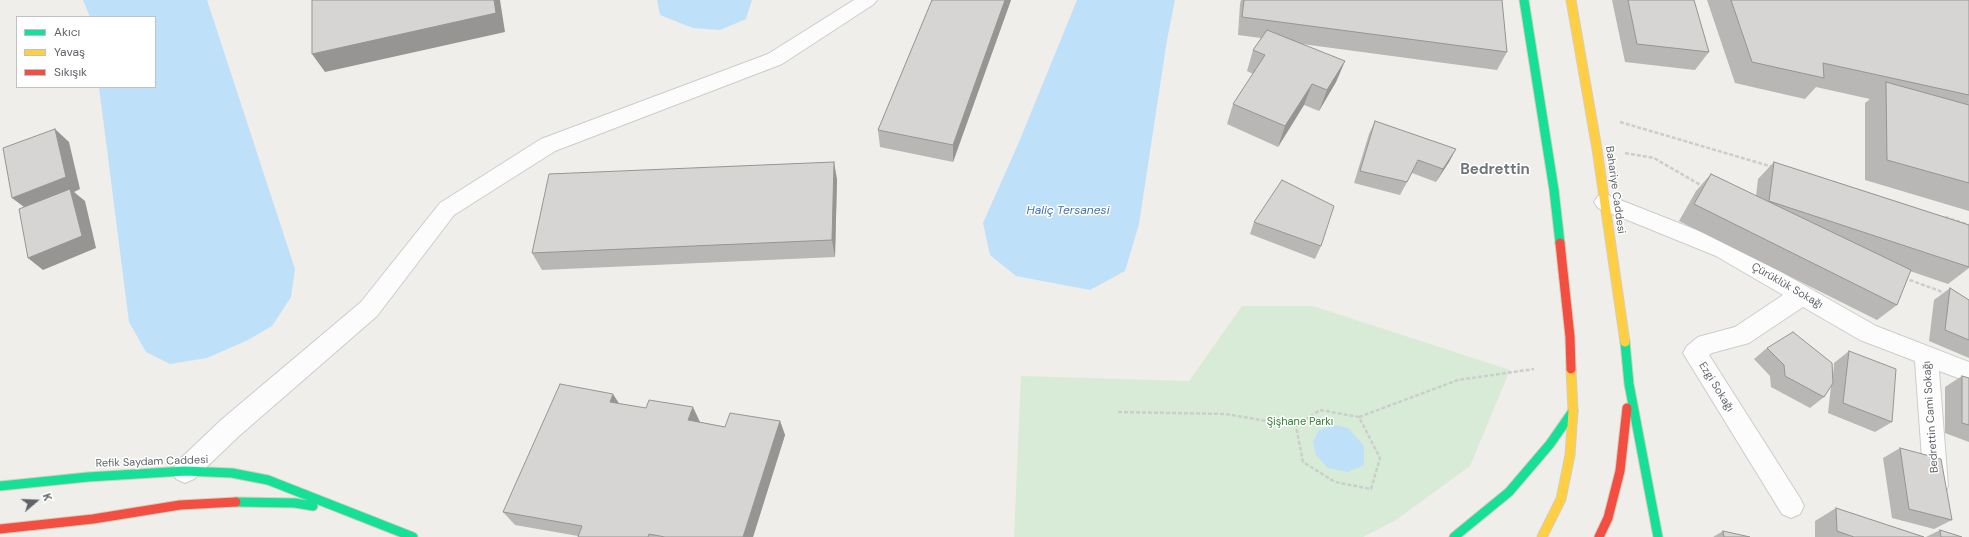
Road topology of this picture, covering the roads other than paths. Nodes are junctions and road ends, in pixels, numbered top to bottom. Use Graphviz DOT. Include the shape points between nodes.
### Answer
graph roads {
  1 [pos="868,0"];
  2 [pos="1524,0"];
  3 [pos="1572,0"];
  4 [pos="1605,202"];
  5 [pos="1802,295"];
  6 [pos="1926,355"];
  7 [pos="1969,372"];
  8 [pos="1629,384"];
  9 [pos="1573,411"];
  10 [pos="186,471"];
  11 [pos="0,486"];
  12 [pos="1937,503"];
  13 [pos="1791,506"];
  14 [pos="355,514"];
  15 [pos="0,529"];
  16 [pos="414,537"];
  17 [pos="1454,537"];
  18 [pos="1542,537"];
  19 [pos="1600,537"];
  20 [pos="1658,537"];
  1 -- 10 [label="street" via="775,59 548,145 447,209 369,309 230,428"];
  2 -- 9 [label="main road" via="1559,229 1570,337"];
  3 -- 4 [label="main road, Bahariye Caddesi"];
  4 -- 5 [label="street, Çürüklük Sokağı" via="1724,250"];
  4 -- 8 [label="main road, Bahariye Caddesi"];
  5 -- 6 [label="street, Çürüklük Sokağı" via="1868,333"];
  5 -- 13 [label="street, Ezgi Sokağı" via="1741,336 1706,344 1695,353"];
  6 -- 7 [label="street, Çürüklük Sokağı"];
  6 -- 12 [label="street, Bedrettin Cami Sokağı"];
  8 -- 19 [label="main road" via="1620,471 1608,518"];
  8 -- 20 [label="main road"];
  9 -- 17 [label="main road" via="1550,444 1510,492"];
  9 -- 18 [label="main road" via="1570,455 1561,499"];
  10 -- 11 [label="main road, Refik Saydam Caddesi"];
  10 -- 14 [label="main road, Refik Saydam Caddesi" via="232,473 268,480"];
  14 -- 15 [label="main road" via="295,503 237,502 180,506"];
  14 -- 16 [label="main road, Refik Saydam Caddesi"];
}
